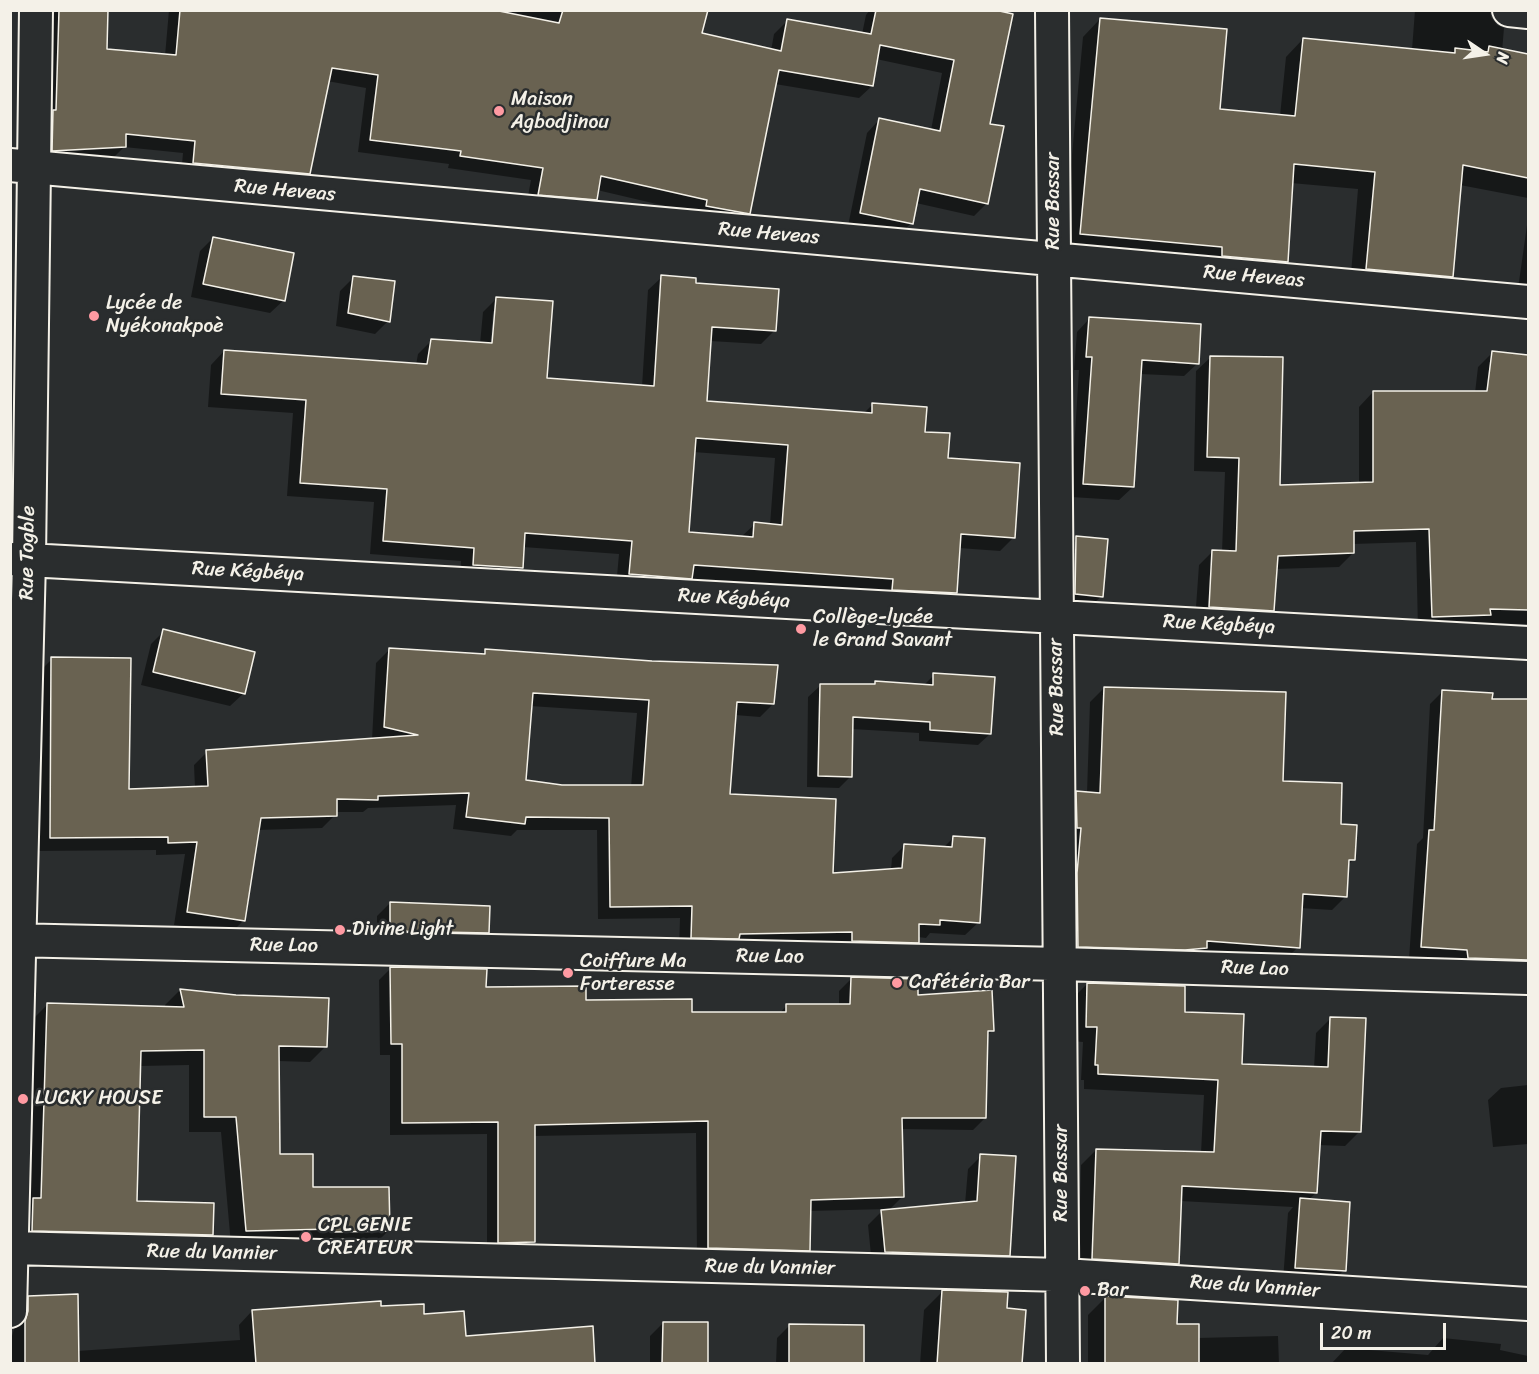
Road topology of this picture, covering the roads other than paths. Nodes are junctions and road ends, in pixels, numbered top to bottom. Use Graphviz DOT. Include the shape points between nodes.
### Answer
graph roads {
  1 [pos="36,10"];
  2 [pos="1052,10"];
  3 [pos="1509,10"];
  4 [pos="1528,12"];
  5 [pos="22,166"];
  6 [pos="1054,259"];
  7 [pos="1528,302"];
  8 [pos="20,560"];
  9 [pos="1056,616"];
  10 [pos="1528,643"];
  11 [pos="15,940"];
  12 [pos="1060,964"];
  13 [pos="1528,978"];
  14 [pos="12,1248"];
  15 [pos="1063,1275"];
  16 [pos="1528,1304"];
  17 [pos="10,1311"];
  18 [pos="1063,1364"];
  1 -- 5 [label="street, Rue Togble"];
  2 -- 6 [label="street, Rue Bassar"];
  3 -- 4 [label="street"];
  5 -- 6 [label="street, Rue Heveas"];
  5 -- 8 [label="street, Rue Togble"];
  6 -- 7 [label="street, Rue Heveas"];
  6 -- 9 [label="street, Rue Bassar"];
  8 -- 9 [label="street, Rue Kégbéya"];
  8 -- 11 [label="street, Rue Togble"];
  9 -- 10 [label="street, Rue Kégbéya"];
  9 -- 12 [label="street, Rue Bassar"];
  11 -- 12 [label="street, Rue Lao"];
  11 -- 14 [label="street, Rue Togble"];
  12 -- 13 [label="street, Rue Lao"];
  12 -- 15 [label="street, Rue Bassar"];
  14 -- 15 [label="street, Rue du Vannier"];
  14 -- 17 [label="street, Rue Togble"];
  15 -- 16 [label="street, Rue du Vannier"];
  15 -- 18 [label="street, Rue Bassar"];
}
